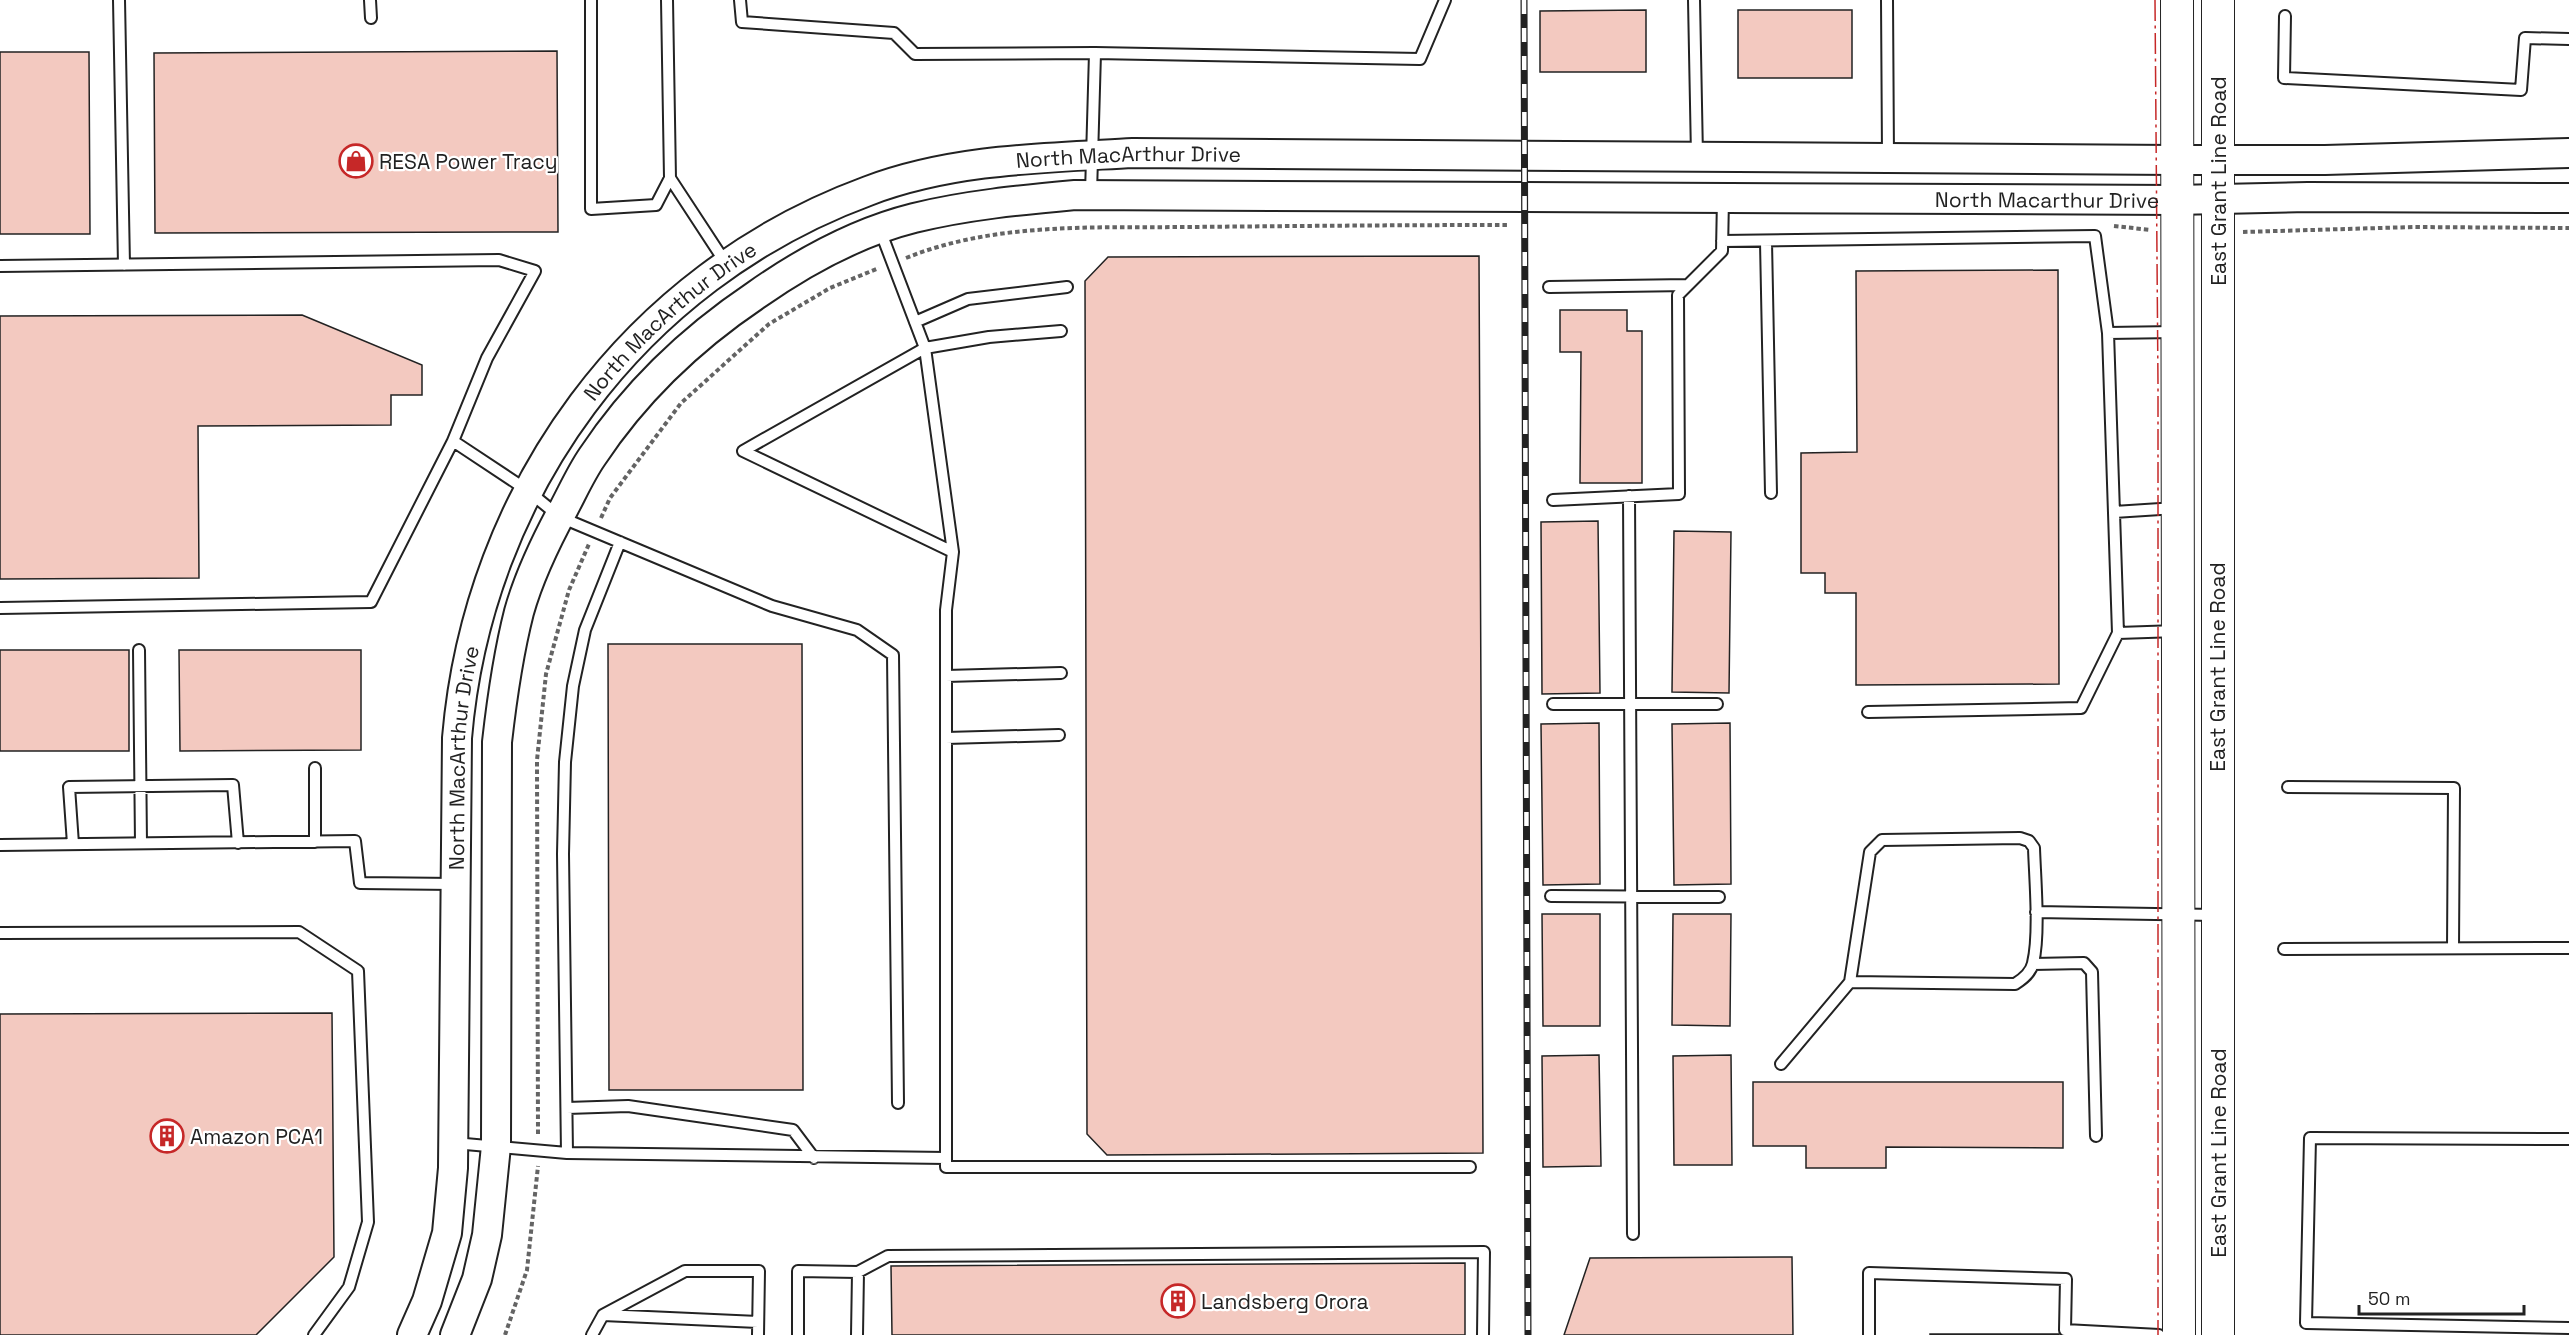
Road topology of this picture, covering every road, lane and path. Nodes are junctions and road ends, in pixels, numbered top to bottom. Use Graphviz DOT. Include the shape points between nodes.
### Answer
graph roads {
  1 [pos="119,0"];
  2 [pos="370,0"];
  3 [pos="591,0"];
  4 [pos="667,0"];
  5 [pos="740,0"];
  6 [pos="1445,0"];
  7 [pos="1694,0"];
  8 [pos="1887,0"];
  9 [pos="2177,0"];
  10 [pos="2218,0"];
  11 [pos="2285,15"];
  12 [pos="371,18"];
  13 [pos="2569,39"];
  14 [pos="1095,53"];
  15 [pos="2569,153"];
  16 [pos="1093,155"];
  17 [pos="1704,157"];
  18 [pos="1888,158"];
  19 [pos="2175,160"];
  20 [pos="2217,160"];
  21 [pos="670,178"];
  22 [pos="1090,195"];
  23 [pos="1525,197"];
  24 [pos="1723,198"];
  25 [pos="2569,198"];
  26 [pos="2217,201"];
  27 [pos="2175,216"];
  28 [pos="1507,225"];
  29 [pos="2569,228"];
  30 [pos="880,230"];
  31 [pos="2217,231"];
  32 [pos="2095,236"];
  33 [pos="1722,241"];
  34 [pos="1766,242"];
  35 [pos="893,263"];
  36 [pos="124,265"];
  37 [pos="0,266"];
  38 [pos="727,266"];
  39 [pos="1688,285"];
  40 [pos="1067,287"];
  41 [pos="1549,287"];
  42 [pos="915,322"];
  43 [pos="1061,331"];
  44 [pos="2176,332"];
  45 [pos="2108,333"];
  46 [pos="925,348"];
  47 [pos="453,441"];
  48 [pos="527,490"];
  49 [pos="1771,493"];
  50 [pos="1629,496"];
  51 [pos="1553,500"];
  52 [pos="2176,507"];
  53 [pos="2114,512"];
  54 [pos="560,517"];
  55 [pos="595,531"];
  56 [pos="620,542"];
  57 [pos="953,552"];
  58 [pos="0,608"];
  59 [pos="2177,631"];
  60 [pos="2118,633"];
  61 [pos="139,650"];
  62 [pos="1061,673"];
  63 [pos="946,676"];
  64 [pos="1553,704"];
  65 [pos="1717,704"];
  66 [pos="1630,706"];
  67 [pos="1868,712"];
  68 [pos="1059,735"];
  69 [pos="946,738"];
  70 [pos="315,768"];
  71 [pos="141,787"];
  72 [pos="2288,787"];
  73 [pos="315,842"];
  74 [pos="141,843"];
  75 [pos="238,843"];
  76 [pos="73,844"];
  77 [pos="0,845"];
  78 [pos="456,884"];
  79 [pos="1551,896"];
  80 [pos="1631,896"];
  81 [pos="1719,897"];
  82 [pos="2036,912"];
  83 [pos="2178,915"];
  84 [pos="2218,915"];
  85 [pos="0,933"];
  86 [pos="2453,948"];
  87 [pos="2569,948"];
  88 [pos="2284,949"];
  89 [pos="2033,964"];
  90 [pos="1850,982"];
  91 [pos="1781,1064"];
  92 [pos="898,1103"];
  93 [pos="567,1108"];
  94 [pos="2097,1136"];
  95 [pos="2569,1139"];
  96 [pos="454,1143"];
  97 [pos="496,1146"];
  98 [pos="538,1150"];
  99 [pos="567,1153"];
  100 [pos="814,1158"];
  101 [pos="946,1158"];
  102 [pos="1470,1167"];
  103 [pos="1633,1234"];
  104 [pos="858,1272"];
  105 [pos="603,1315"];
  106 [pos="758,1322"];
  107 [pos="2569,1328"];
  108 [pos="2084,1333"];
  109 [pos="314,1335"];
  110 [pos="412,1335"];
  111 [pos="455,1335"];
  112 [pos="505,1335"];
  113 [pos="592,1335"];
  114 [pos="758,1335"];
  115 [pos="798,1335"];
  116 [pos="857,1335"];
  117 [pos="1483,1335"];
  118 [pos="1869,1335"];
  119 [pos="2159,1335"];
  120 [pos="2179,1335"];
  121 [pos="2218,1335"];
  1 -- 36 [label="lane"];
  2 -- 12 [label="lane"];
  3 -- 21 [label="lane" via="591,209 656,205"];
  4 -- 21 [label="lane"];
  5 -- 14 [label="lane" via="742,22 894,33 915,54"];
  6 -- 14 [label="lane" via="1420,59"];
  7 -- 17 [label="lane"];
  8 -- 18 [label="lane"];
  9 -- 19 [label="main road, East Grant Line Road"];
  10 -- 20 [label="main road, East Grant Line Road"];
  11 -- 13 [label="lane" via="2284,78 2521,90 2525,38"];
  14 -- 16 [label="lane"];
  15 -- 20 [label="main road, North Macarthur Drive"];
  16 -- 17 [label="main road, North MacArthur Drive"];
  16 -- 22 [label="lane"];
  16 -- 38 [label="main road, North MacArthur Drive" via="1012,159 921,175 868,191 798,221"];
  17 -- 18 [label="main road, North Macarthur Drive"];
  18 -- 19 [label="main road, North Macarthur Drive"];
  19 -- 20 [label="main road, North Macarthur Drive"];
  19 -- 27 [label="main road, East Grant Line Road"];
  20 -- 26 [label="main road, East Grant Line Road"];
  21 -- 38 [label="lane"];
  22 -- 23 [label="main road, North MacArthur Drive"];
  22 -- 30 [label="main road, North MacArthur Drive" via="996,202 913,218"];
  23 -- 24 [label="main road, North Macarthur Drive"];
  24 -- 27 [label="main road, North Macarthur Drive"];
  24 -- 33 [label="lane"];
  25 -- 26 [label="main road, North Macarthur Drive" via="2308,197"];
  26 -- 27 [label="main road, North Macarthur Drive"];
  26 -- 31 [label="main road, East Grant Line Road"];
  27 -- 32 [label="path" via="2135,230 2109,225"];
  27 -- 44 [label="main road, East Grant Line Road"];
  28 -- 35 [label="path" via="1004,232 931,248"];
  29 -- 31 [label="path"];
  30 -- 35 [label="lane"];
  30 -- 54 [label="main road, North MacArthur Drive" via="838,246 782,276 727,314 675,358 628,409 592,457"];
  31 -- 84 [label="main road, East Grant Line Road"];
  32 -- 34 [label="lane"];
  32 -- 45 [label="lane"];
  33 -- 34 [label="lane"];
  33 -- 39 [label="lane" via="1722,251"];
  34 -- 49 [label="lane"];
  35 -- 42 [label="lane"];
  35 -- 55 [label="path" via="830,288 769,324 681,403 610,498"];
  36 -- 37 [label="lane"];
  36 -- 47 [label="lane" via="499,260 535,271 487,358"];
  38 -- 48 [label="main road, North MacArthur Drive" via="676,304 616,361 567,423"];
  39 -- 41 [label="lane"];
  39 -- 50 [label="lane" via="1678,295 1679,494"];
  40 -- 42 [label="lane" via="968,299"];
  42 -- 46 [label="lane"];
  43 -- 46 [label="lane"];
  44 -- 45 [label="lane"];
  44 -- 52 [label="main road, East Grant Line Road"];
  45 -- 53 [label="lane"];
  46 -- 57 [label="lane"];
  46 -- 57 [label="lane" via="743,451"];
  47 -- 48 [label="lane"];
  47 -- 58 [label="lane" via="371,602"];
  48 -- 54 [label="lane"];
  48 -- 78 [label="main road, North MacArthur Drive" via="501,546 474,626 460,694"];
  50 -- 51 [label="lane"];
  50 -- 66 [label="lane"];
  52 -- 53 [label="lane"];
  52 -- 59 [label="main road, East Grant Line Road"];
  53 -- 60 [label="lane"];
  54 -- 55 [label="lane"];
  54 -- 97 [label="main road, North MacArthur Drive" via="545,543 520,610 504,679 498,731"];
  55 -- 56 [label="lane"];
  55 -- 98 [label="path" via="569,590 546,674 537,760"];
  56 -- 92 [label="lane" via="772,606 857,630 893,655"];
  56 -- 93 [label="lane" via="585,630 573,686 565,762"];
  57 -- 63 [label="lane" via="946,610"];
  59 -- 60 [label="lane"];
  59 -- 83 [label="main road, East Grant Line Road"];
  60 -- 67 [label="lane" via="2081,708"];
  61 -- 71 [label="lane"];
  62 -- 63 [label="lane"];
  63 -- 69 [label="lane"];
  64 -- 66 [label="lane"];
  65 -- 66 [label="lane"];
  66 -- 80 [label="lane"];
  68 -- 69 [label="lane"];
  69 -- 101 [label="lane"];
  70 -- 73 [label="lane"];
  71 -- 74 [label="lane"];
  71 -- 75 [label="lane" via="233,785"];
  71 -- 76 [label="lane" via="69,787"];
  72 -- 86 [label="lane" via="2454,788"];
  73 -- 75 [label="lane"];
  73 -- 78 [label="lane" via="355,841 360,883"];
  74 -- 75 [label="lane"];
  74 -- 76 [label="lane"];
  76 -- 77 [label="lane"];
  78 -- 96 [label="main road, North MacArthur Drive"];
  79 -- 80 [label="lane"];
  80 -- 81 [label="lane"];
  80 -- 103 [label="lane"];
  82 -- 83 [label="lane"];
  82 -- 89 [label="lane"];
  82 -- 90 [label="lane" via="2034,848 2029,841 1882,840 1870,852"];
  83 -- 84 [label="lane"];
  83 -- 120 [label="main road, East Grant Line Road"];
  84 -- 121 [label="main road, East Grant Line Road"];
  85 -- 109 [label="lane" via="299,932 358,971 368,1222 349,1287"];
  86 -- 87 [label="lane"];
  86 -- 88 [label="lane"];
  89 -- 90 [label="lane" via="2015,984"];
  89 -- 94 [label="lane" via="2084,963 2092,972"];
  90 -- 91 [label="lane"];
  93 -- 99 [label="lane"];
  93 -- 100 [label="lane" via="628,1106 793,1130"];
  95 -- 107 [label="lane" via="2310,1138 2306,1323"];
  96 -- 97 [label="lane"];
  96 -- 110 [label="main road, North MacArthur Drive" via="447,1233 427,1301"];
  97 -- 98 [label="lane"];
  97 -- 111 [label="main road, North MacArthur Drive" via="487,1235 477,1279"];
  98 -- 99 [label="lane"];
  98 -- 112 [label="path" via="527,1270"];
  99 -- 100 [label="lane"];
  100 -- 101 [label="lane"];
  101 -- 102 [label="lane" via="946,1167"];
  104 -- 115 [label="lane" via="798,1271"];
  104 -- 116 [label="lane"];
  104 -- 117 [label="lane" via="888,1256 1484,1252"];
  105 -- 106 [label="lane"];
  105 -- 106 [label="lane" via="686,1271 759,1271"];
  105 -- 113 [label="lane"];
  106 -- 114 [label="lane"];
  108 -- 118 [label="lane" via="2065,1330 2066,1279 1869,1273"];
  108 -- 119 [label="lane"];
}
